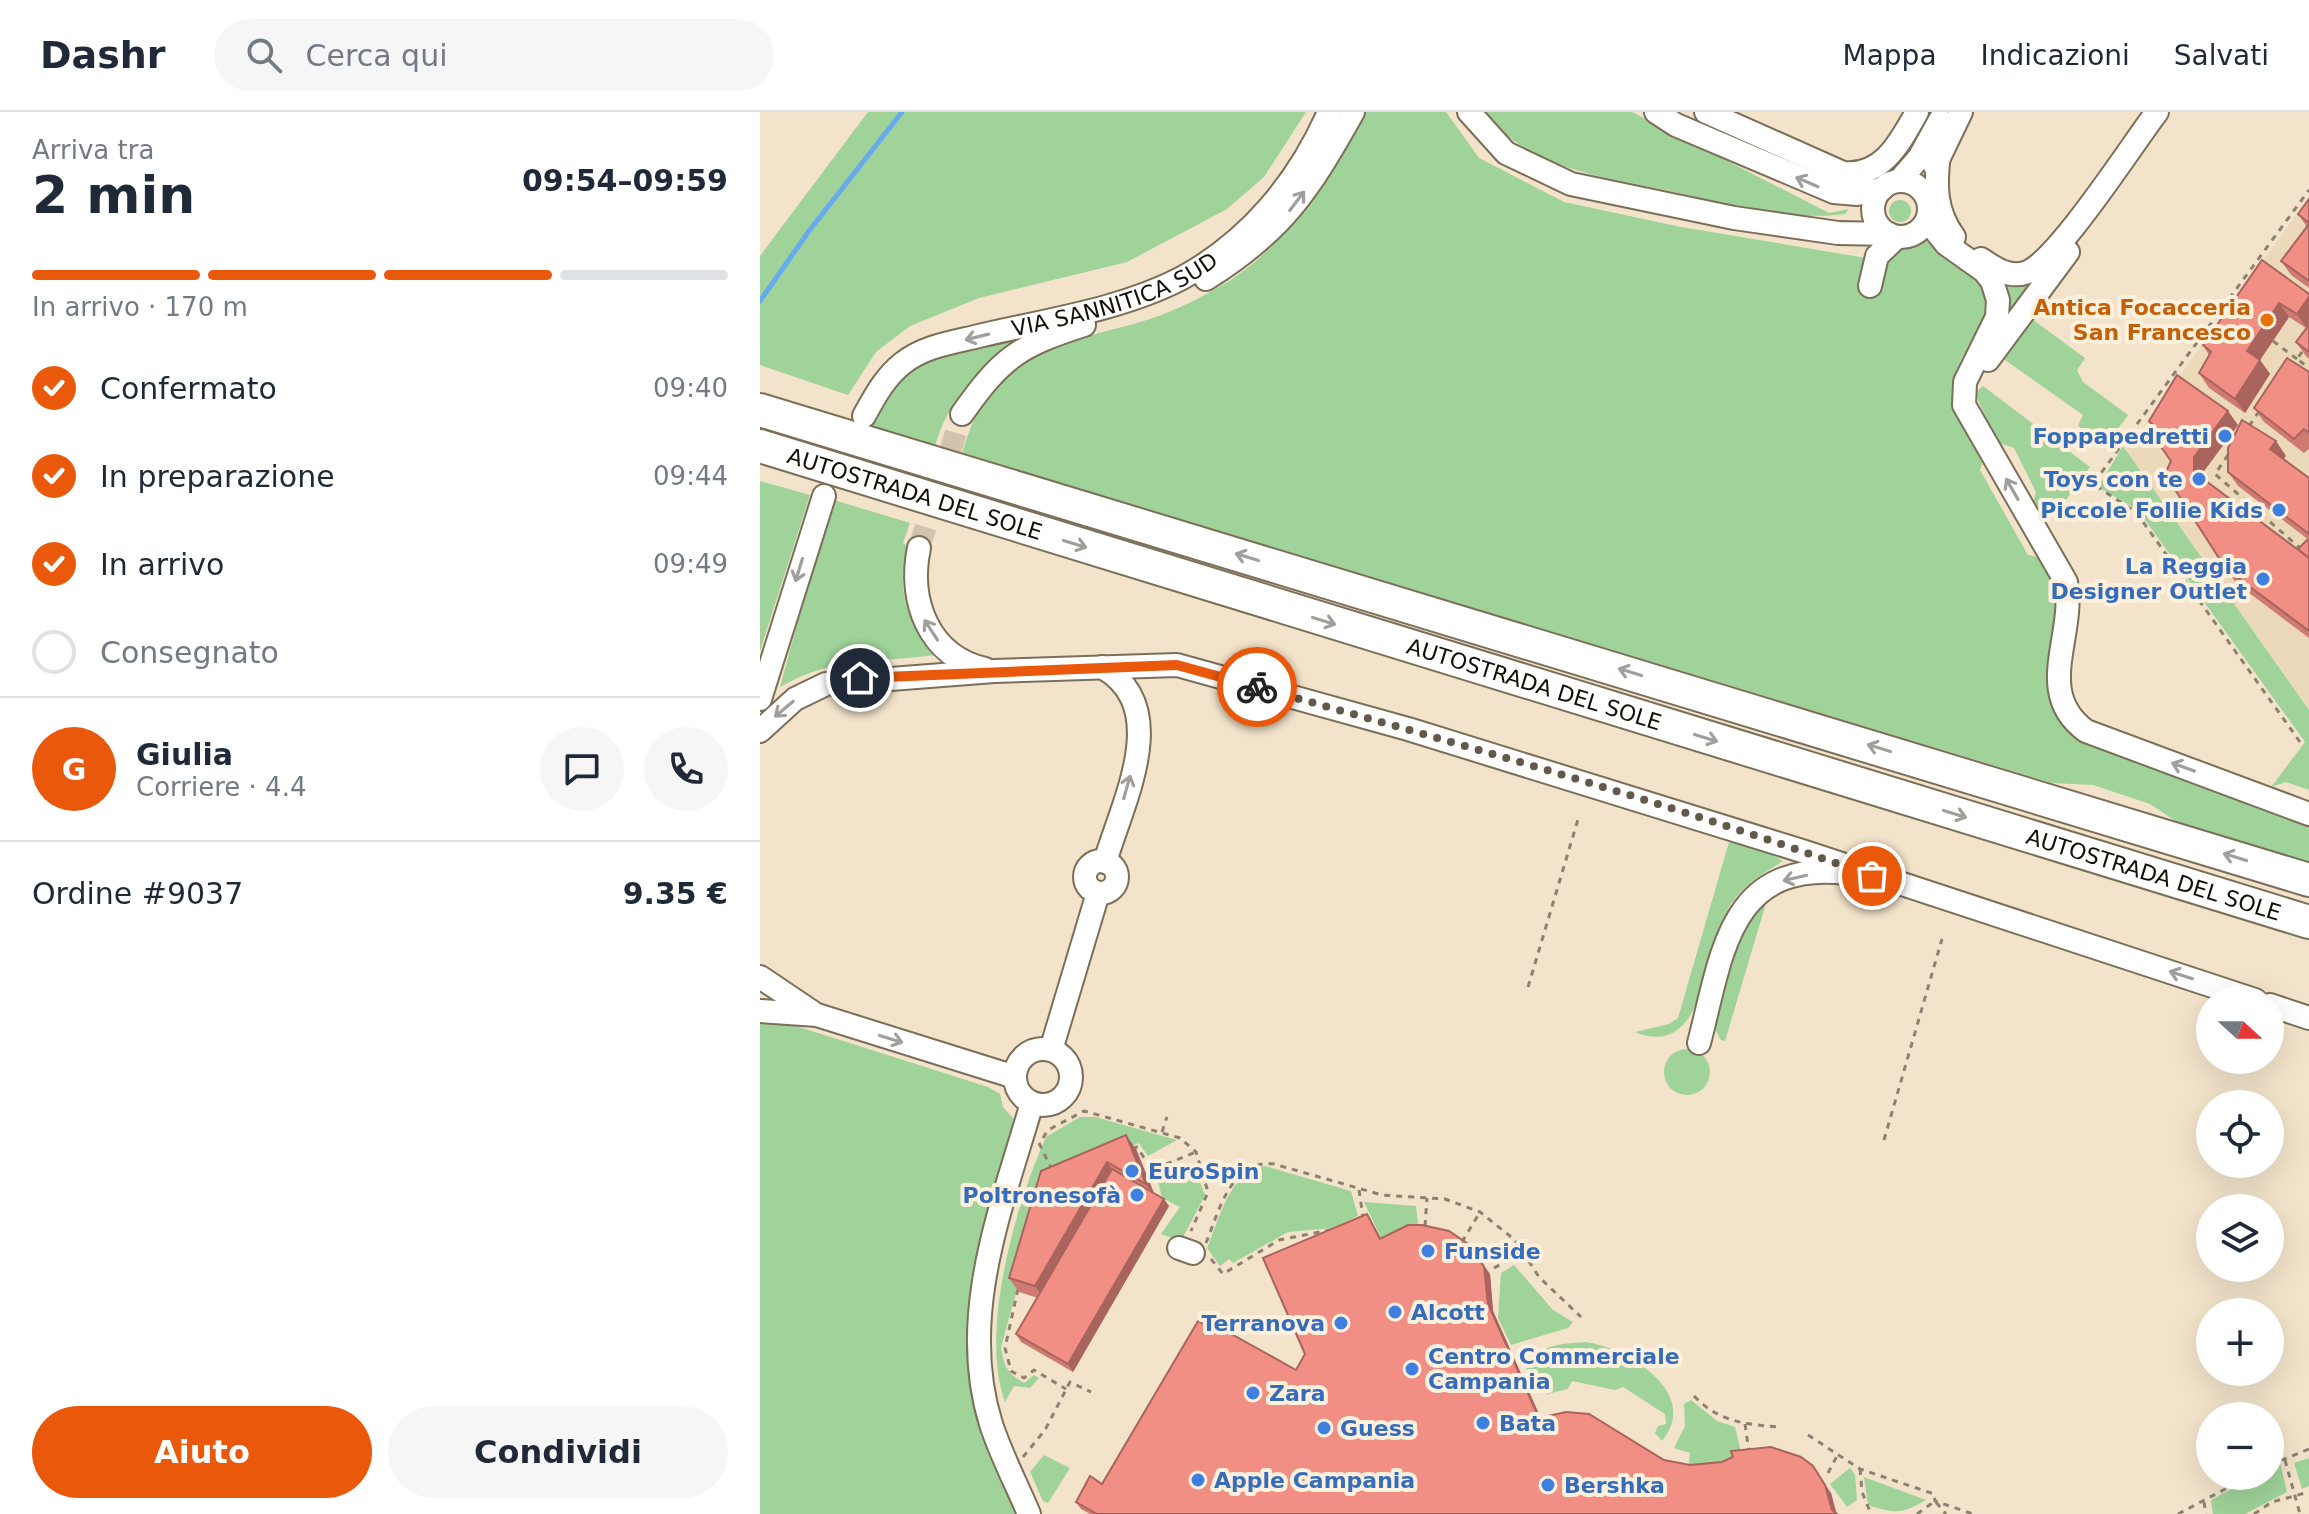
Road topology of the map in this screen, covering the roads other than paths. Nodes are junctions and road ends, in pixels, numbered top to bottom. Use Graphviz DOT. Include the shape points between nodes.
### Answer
graph roads {
  1 [pos="1353,112"];
  2 [pos="1469,112"];
  3 [pos="1656,112"];
  4 [pos="1706,112"];
  5 [pos="1917,112"];
  6 [pos="1944,112"];
  7 [pos="1961,112"];
  8 [pos="2157,112"];
  9 [pos="2170,112"];
  10 [pos="1329,113"];
  11 [pos="1939,154"];
  12 [pos="1885,190"];
  13 [pos="1923,193"];
  14 [pos="1927,220"];
  15 [pos="1813,228"];
  16 [pos="1893,236"];
  17 [pos="1870,286"];
  18 [pos="1964,393"];
  19 [pos="760,410"];
  20 [pos="962,414"];
  21 [pos="864,416"];
  22 [pos="760,446"];
  23 [pos="824,496"];
  24 [pos="919,548"];
  25 [pos="1102,667"];
  26 [pos="994,671"];
  27 [pos="760,699"];
  28 [pos="760,731"];
  29 [pos="2309,814"];
  30 [pos="1872,876"];
  31 [pos="2309,880"];
  32 [pos="2309,922"];
  33 [pos="760,977"];
  34 [pos="2212,986"];
  35 [pos="2284,1010"];
  36 [pos="760,1011"];
  37 [pos="817,1015"];
  38 [pos="2309,1018"];
  39 [pos="1699,1043"];
  40 [pos="1051,1050"];
  41 [pos="1015,1077"];
  42 [pos="1032,1103"];
  43 [pos="1029,1514"];
  20 -- 1 [label="street, VIA SANNITICA SUD, one-way" via="1002,362 1032,342 1186,291 1242,257 1282,222 1322,168"];
  2 -- 15 [label="street" via="1506,153 1571,184 1734,218"];
  12 -- 3 [label="street, one-way" via="1834,192"];
  4 -- 5 [label="street" via="1854,174 1879,164 1897,147"];
  6 -- 12 [label="street" via="1919,158"];
  7 -- 11 [label="street"];
  8 -- 11 [label="street" via="2052,254 2029,272 2015,275 1998,270 1953,236 1937,198"];
  9 -- 18 [label="street"];
  10 -- 21 [label="street, VIA SANNITICA SUD, one-way" via="1312,151 1271,208 1233,244 1181,278 1080,312 925,349 890,374"];
  11 -- 13 [label="street"];
  12 -- 13 [label="street" via="1917,186"];
  12 -- 15 [label="street" via="1855,220"];
  12 -- 16 [label="street" via="1876,222"];
  13 -- 14 [label="street"];
  14 -- 16 [label="street" via="1915,234"];
  14 -- 18 [label="street" via="1946,244 1992,281 1997,317"];
  15 -- 16 [label="street"];
  16 -- 17 [label="street" via="1877,256"];
  29 -- 18 [label="street, one-way" via="2086,731 2068,717 2057,688 2070,604 2066,582 1964,405"];
  31 -- 19 [label="highway, AUTOSTRADA DEL SOLE, one-way"];
  22 -- 32 [label="highway, AUTOSTRADA DEL SOLE, one-way"];
  23 -- 27 [label="street, one-way"];
  26 -- 24 [label="street, one-way" via="967,665 933,636 914,591"];
  25 -- 26 [label="street"];
  25 -- 30 [label="street" via="1177,665 1423,734"];
  40 -- 25 [label="street, one-way" via="1098,893 1089,887 1086,872 1092,864 1105,862 1139,746 1141,722 1128,687"];
  26 -- 28 [label="street, one-way" via="826,684 795,699"];
  34 -- 30 [label="street, one-way"];
  30 -- 39 [label="street, one-way" via="1792,876 1760,891 1739,911 1727,936"];
  33 -- 37 [label="street"];
  35 -- 38 [label="street"];
  36 -- 37 [label="street"];
  37 -- 41 [label="street, one-way"];
  40 -- 41 [label="street" via="1026,1054"];
  40 -- 42 [label="street" via="1068,1066 1068,1088 1048,1104"];
  41 -- 42 [label="street" via="1019,1092"];
  42 -- 43 [label="street" via="986,1265 977,1326 991,1425"];
}
